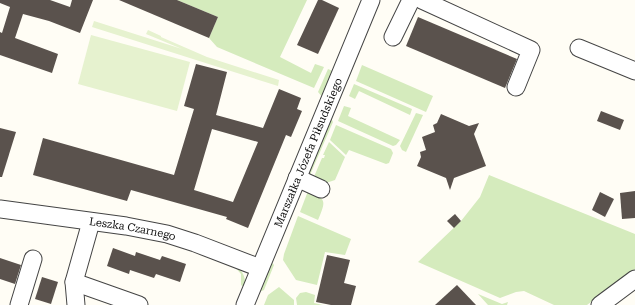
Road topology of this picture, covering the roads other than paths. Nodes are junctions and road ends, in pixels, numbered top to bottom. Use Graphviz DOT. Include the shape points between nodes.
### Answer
graph roads {
  1 [pos="411,0"];
  2 [pos="422,0"];
  3 [pos="368,2"];
  4 [pos="393,37"];
  5 [pos="579,48"];
  6 [pos="635,71"];
  7 [pos="516,87"];
  8 [pos="297,178"];
  9 [pos="321,189"];
  10 [pos="0,209"];
  11 [pos="92,222"];
  12 [pos="33,259"];
  13 [pos="260,268"];
  14 [pos="635,279"];
  15 [pos="74,282"];
  16 [pos="19,305"];
  17 [pos="76,305"];
  18 [pos="140,305"];
  19 [pos="245,305"];
  20 [pos="600,305"];
  1 -- 4 [label="street"];
  2 -- 7 [label="street" via="531,50"];
  3 -- 8 [label="street, Marszałka Józefa Piłsudskiego"];
  5 -- 6 [label="street"];
  8 -- 9 [label="street"];
  8 -- 13 [label="street, Marszałka Józefa Piłsudskiego"];
  10 -- 11 [label="street, Leszka Czarnego"];
  11 -- 13 [label="street, Leszka Czarnego" via="167,234"];
  11 -- 15 [label="street"];
  12 -- 16 [label="street"];
  13 -- 19 [label="street, Marszałka Józefa Piłsudskiego"];
  14 -- 20 [label="street"];
  15 -- 17 [label="street"];
  15 -- 18 [label="street"];
}
